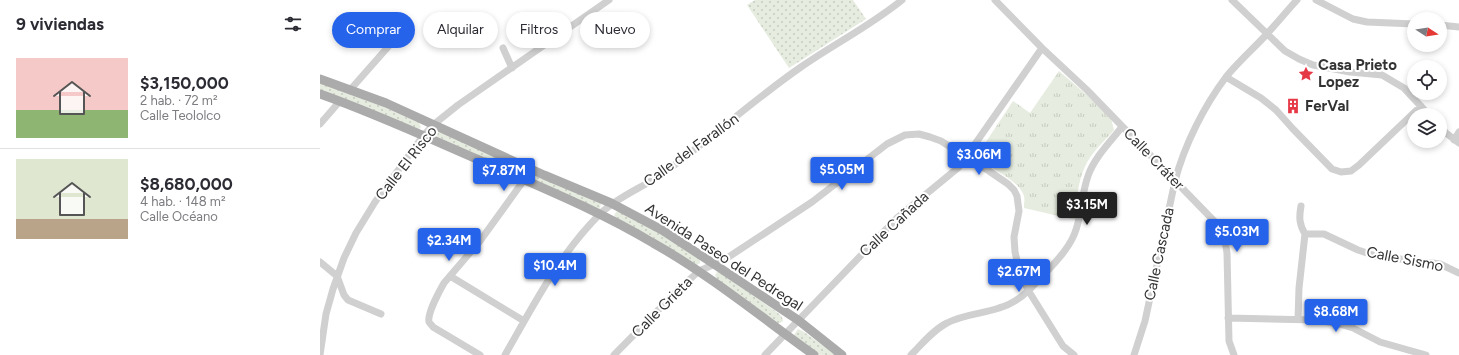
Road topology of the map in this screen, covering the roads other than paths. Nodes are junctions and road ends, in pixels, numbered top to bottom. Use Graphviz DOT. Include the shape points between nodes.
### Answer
graph roads {
  1 [pos="609,0"];
  2 [pos="902,0"];
  3 [pos="995,0"];
  4 [pos="1232,0"];
  5 [pos="1296,0"];
  6 [pos="1316,0"];
  7 [pos="1407,24"];
  8 [pos="1447,26"];
  9 [pos="1459,27"];
  10 [pos="1266,34"];
  11 [pos="388,48"];
  12 [pos="503,48"];
  13 [pos="1042,48"];
  14 [pos="512,68"];
  15 [pos="1226,77"];
  16 [pos="320,79"];
  17 [pos="350,90"];
  18 [pos="320,94"];
  19 [pos="340,101"];
  20 [pos="1421,106"];
  21 [pos="320,124"];
  22 [pos="433,125"];
  23 [pos="1122,127"];
  24 [pos="1459,132"];
  25 [pos="1447,133"];
  26 [pos="423,136"];
  27 [pos="1457,141"];
  28 [pos="967,158"];
  29 [pos="524,180"];
  30 [pos="1175,181"];
  31 [pos="611,203"];
  32 [pos="1301,206"];
  33 [pos="600,214"];
  34 [pos="1305,234"];
  35 [pos="320,262"];
  36 [pos="714,264"];
  37 [pos="699,271"];
  38 [pos="1459,273"];
  39 [pos="337,276"];
  40 [pos="450,276"];
  41 [pos="1028,290"];
  42 [pos="381,314"];
  43 [pos="1228,318"];
  44 [pos="1298,319"];
  45 [pos="798,320"];
  46 [pos="524,321"];
  47 [pos="785,334"];
  48 [pos="320,355"];
  49 [pos="480,355"];
  50 [pos="505,355"];
  51 [pos="614,355"];
  52 [pos="765,355"];
  53 [pos="814,355"];
  54 [pos="842,355"];
  55 [pos="911,355"];
  56 [pos="1074,355"];
  57 [pos="1134,355"];
  58 [pos="1234,355"];
  59 [pos="1426,355"];
  1 -- 14 [label="street, Calle El Risco"];
  2 -- 31 [label="street, Calle del Farallón" via="801,67 661,175"];
  3 -- 13 [label="street, Calle Cráter"];
  4 -- 10 [label="street"];
  5 -- 10 [label="street, Calle Cascada"];
  6 -- 7 [label="street" via="1353,19"];
  8 -- 9 [label="street"];
  10 -- 15 [label="street, Calle Cascada"];
  10 -- 20 [label="street" via="1285,51 1313,65 1382,75 1404,88"];
  11 -- 17 [label="street"];
  12 -- 14 [label="street"];
  13 -- 23 [label="street, Calle Cráter"];
  13 -- 28 [label="street, Calle Cañada"];
  14 -- 22 [label="street, Calle El Risco"];
  15 -- 20 [label="street" via="1276,110 1322,160 1332,169 1341,172 1350,171 1359,165"];
  15 -- 30 [label="street, Calle Cascada" via="1198,122 1179,165"];
  16 -- 17 [label="main road, Avenida Paseo del Pedregal"];
  17 -- 22 [label="main road, Avenida Paseo del Pedregal" via="386,103"];
  18 -- 19 [label="main road, Avenida Paseo del Pedregal"];
  19 -- 21 [label="street"];
  19 -- 26 [label="main road, Avenida Paseo del Pedregal"];
  22 -- 26 [label="street, Calle El Risco"];
  22 -- 31 [label="main road, Avenida Paseo del Pedregal"];
  23 -- 30 [label="street, Calle Cráter"];
  23 -- 41 [label="street" via="1096,160 1088,176 1079,221 1069,246"];
  24 -- 27 [label="street"];
  25 -- 27 [label="street"];
  26 -- 29 [label="main road, Avenida Paseo del Pedregal"];
  26 -- 39 [label="street, Calle El Risco" via="375,202 356,233"];
  28 -- 36 [label="street, Calle Grieta" via="930,137 918,134 905,135 887,144 812,202"];
  28 -- 41 [label="street, Calle Grieta" via="1008,184 1017,196 1015,252"];
  28 -- 45 [label="street, Calle Cañada" via="897,218"];
  29 -- 33 [label="main road, Avenida Paseo del Pedregal"];
  29 -- 40 [label="street" via="480,241"];
  30 -- 43 [label="street, Calle Cráter" via="1221,231 1228,253"];
  30 -- 57 [label="street, Calle Cascada" via="1145,321"];
  31 -- 33 [label="street, Calle del Farallón"];
  31 -- 36 [label="main road, Avenida Paseo del Pedregal" via="662,230"];
  32 -- 34 [label="street" via="1300,225"];
  33 -- 37 [label="main road, Avenida Paseo del Pedregal"];
  33 -- 46 [label="street, Calle del Farallón" via="566,254"];
  34 -- 38 [label="street, Calle Sismo" via="1324,234 1376,256 1440,264"];
  34 -- 44 [label="street"];
  35 -- 39 [label="street"];
  36 -- 37 [label="street, Calle Grieta"];
  36 -- 45 [label="main road, Avenida Paseo del Pedregal"];
  37 -- 47 [label="main road, Avenida Paseo del Pedregal"];
  37 -- 51 [label="street, Calle Grieta"];
  39 -- 42 [label="street" via="348,300"];
  39 -- 48 [label="street, Calle El Risco" via="326,314"];
  40 -- 46 [label="street"];
  40 -- 49 [label="street" via="431,310 429,322 433,327"];
  41 -- 55 [label="street" via="1018,299 1000,308 947,323"];
  41 -- 56 [label="street, Calle Grieta" via="1063,346"];
  43 -- 44 [label="street"];
  43 -- 58 [label="street, Calle Cráter" via="1229,341"];
  44 -- 59 [label="street" via="1336,323 1353,328 1380,342"];
  45 -- 47 [label="street, Calle Cañada"];
  45 -- 54 [label="main road, Avenida Paseo del Pedregal"];
  46 -- 50 [label="street, Calle del Farallón"];
  47 -- 52 [label="street, Calle Cañada"];
  47 -- 53 [label="main road, Avenida Paseo del Pedregal"];
}
